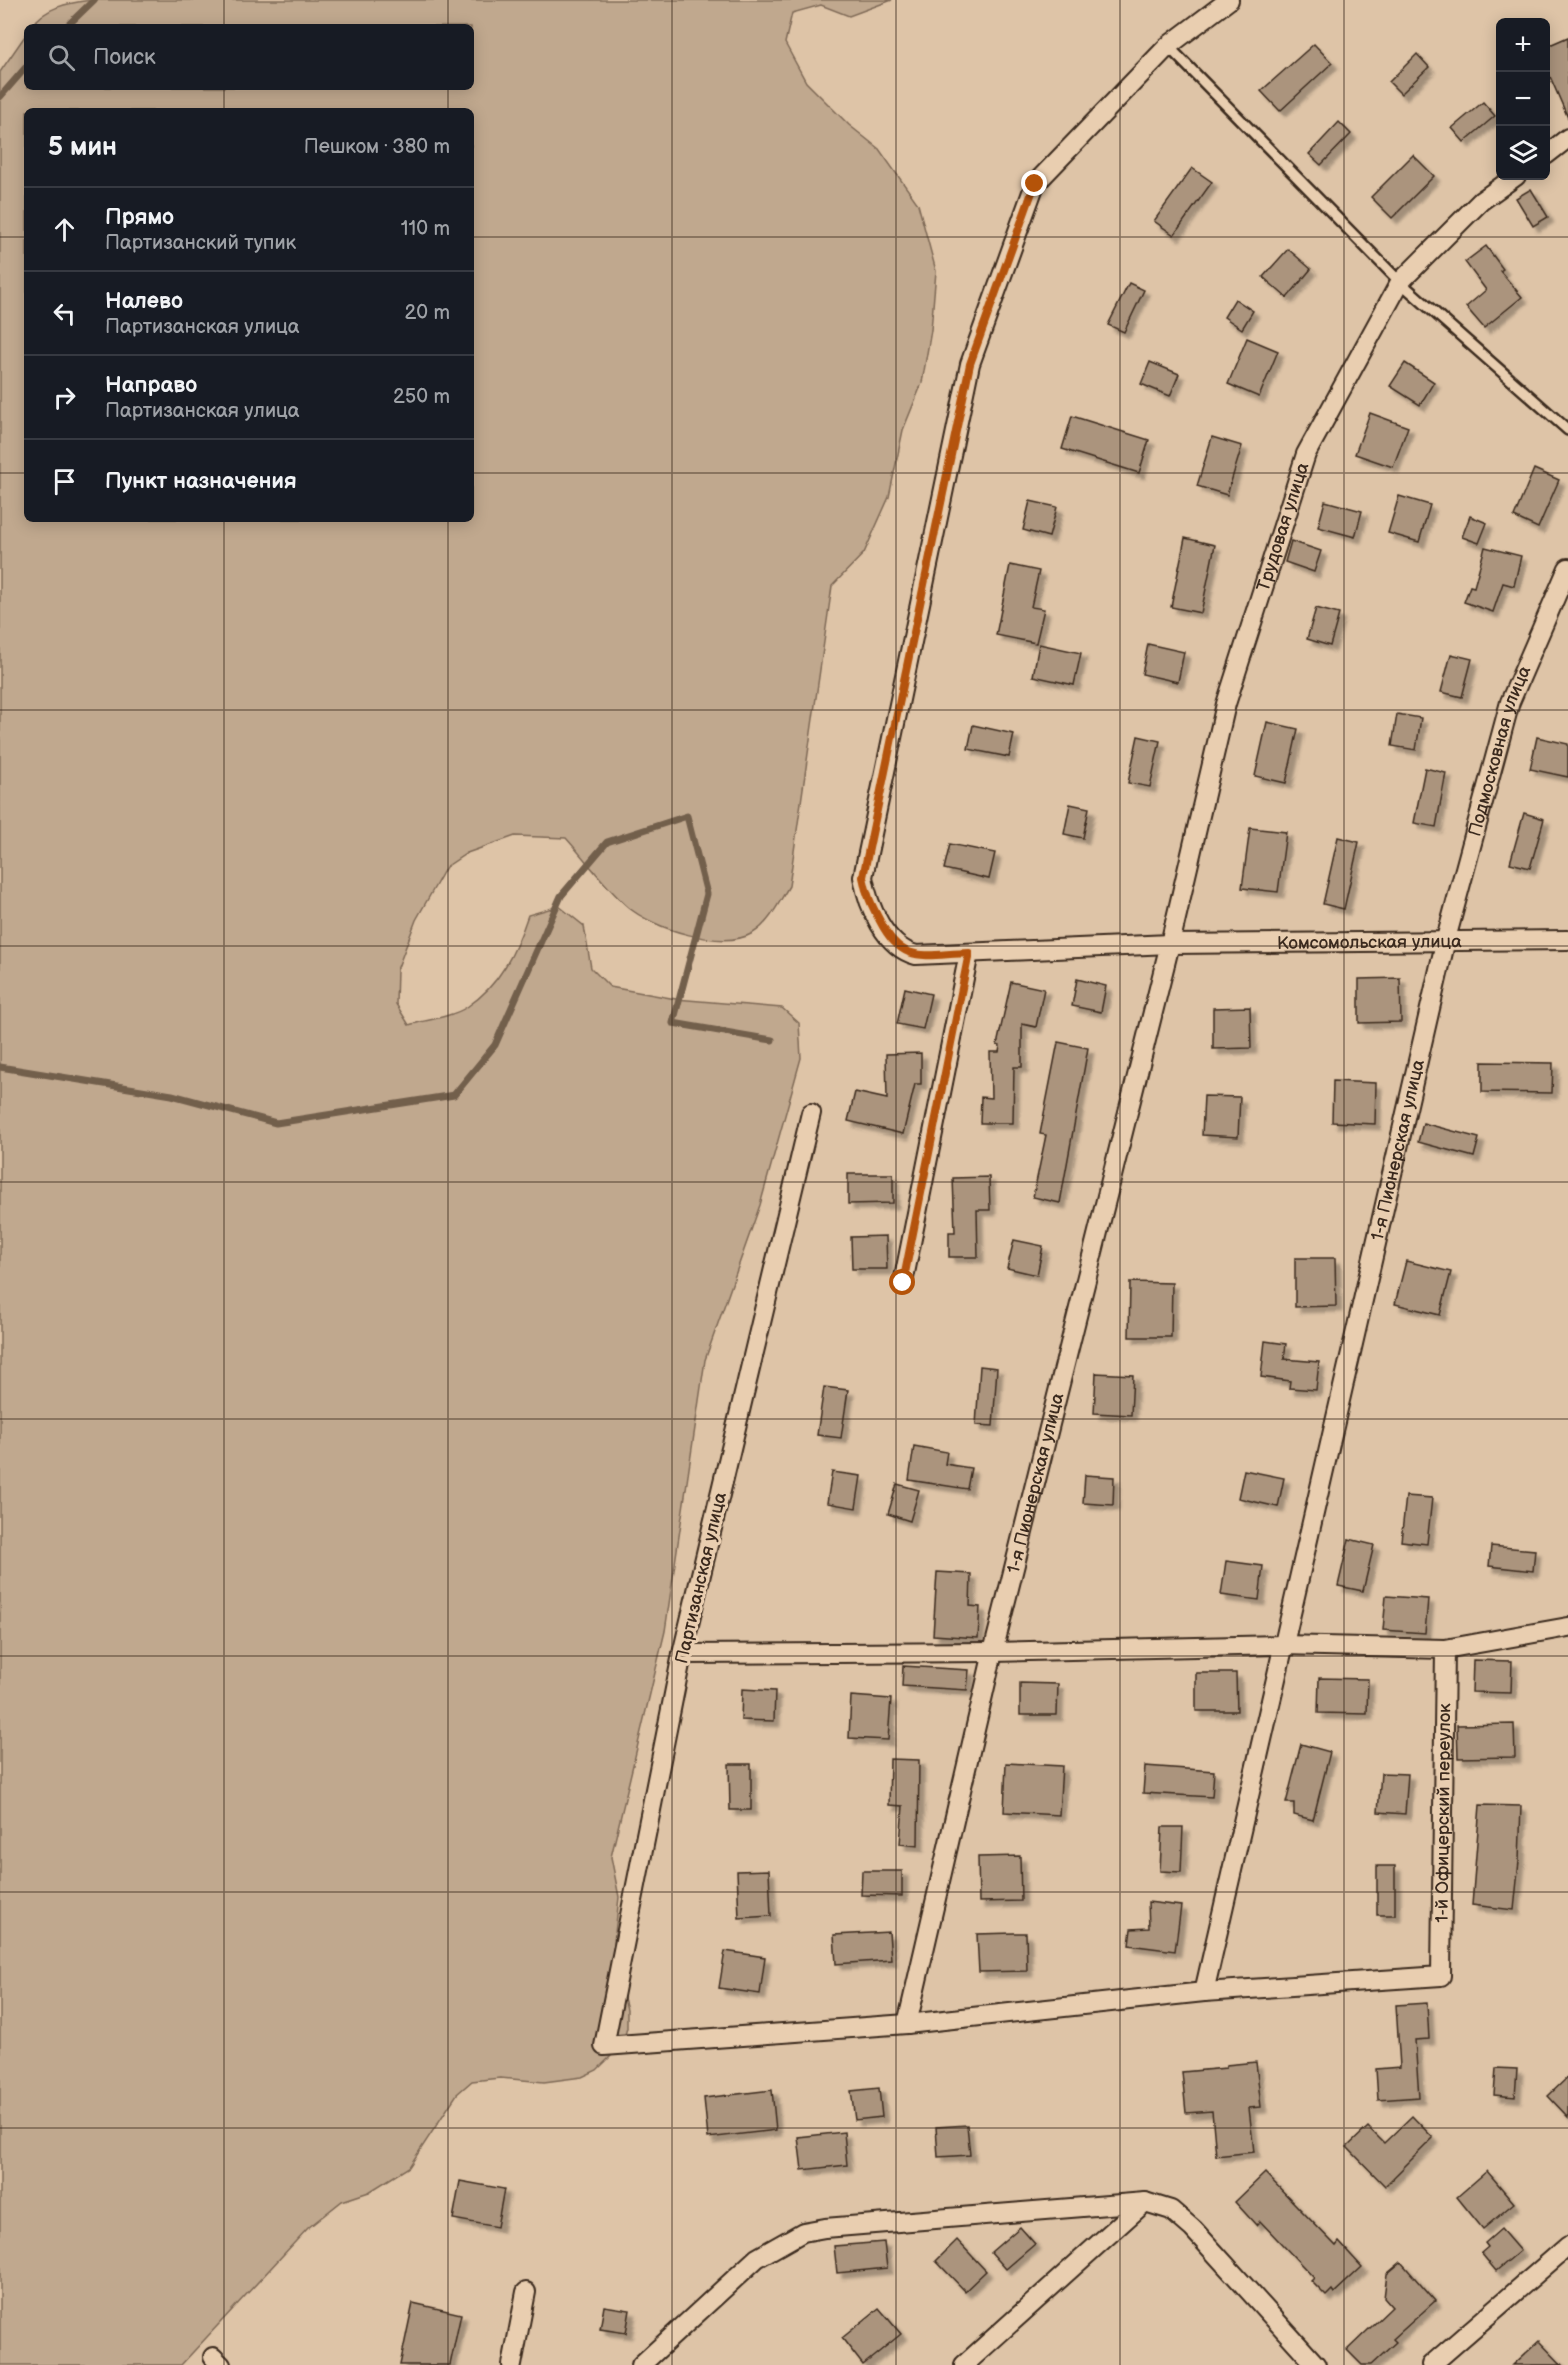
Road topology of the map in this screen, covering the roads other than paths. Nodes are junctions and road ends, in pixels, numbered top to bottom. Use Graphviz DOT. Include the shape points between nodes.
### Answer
graph roads {
  1 [pos="1229,0"];
  2 [pos="1168,46"];
  3 [pos="1568,138"];
  4 [pos="1550,151"];
  5 [pos="1510,180"];
  6 [pos="1400,282"];
  7 [pos="1568,430"];
  8 [pos="1568,568"];
  9 [pos="1446,939"];
  10 [pos="1568,940"];
  11 [pos="1170,944"];
  12 [pos="969,953"];
  13 [pos="811,1113"];
  14 [pos="903,1283"];
  15 [pos="1568,1627"];
  16 [pos="1283,1645"];
  17 [pos="1445,1649"];
  18 [pos="993,1652"];
  19 [pos="682,1654"];
  20 [pos="1204,1992"];
  21 [pos="907,2024"];
  22 [pos="1144,2202"];
  23 [pos="1568,2246"];
  24 [pos="526,2292"];
  25 [pos="512,2365"];
  26 [pos="641,2365"];
  27 [pos="964,2365"];
  28 [pos="1316,2365"];
  29 [pos="1431,2365"];
  1 -- 2 [label="street"];
  2 -- 6 [label="lane"];
  2 -- 12 [label="street" via="1035,184 970,364 863,877 866,895 897,947 916,955"];
  3 -- 4 [label="street"];
  5 -- 6 [label="street, Трудовая улица" via="1481,201"];
  6 -- 7 [label="lane"];
  6 -- 11 [label="street, Трудовая улица" via="1306,454 1226,704"];
  8 -- 9 [label="street, Подмосковная улица" via="1510,702"];
  9 -- 10 [label="street, Комсомольская улица"];
  9 -- 11 [label="street, Комсомольская улица"];
  9 -- 16 [label="street, 1-я Пионерская улица"];
  11 -- 12 [label="street"];
  11 -- 18 [label="street, 1-я Пионерская улица"];
  12 -- 14 [label="street"];
  13 -- 19 [label="street, Партизанская улица"];
  15 -- 17 [label="street"];
  16 -- 17 [label="street"];
  16 -- 18 [label="street"];
  16 -- 20 [label="street, 1-я Пионерская улица"];
  17 -- 20 [label="street, 1-й Офицерский переулок" via="1441,1976"];
  18 -- 19 [label="street"];
  18 -- 21 [label="street, 1-я Пионерская улица"];
  19 -- 21 [label="street, Партизанская улица" via="604,2046"];
  20 -- 21 [label="street"];
  22 -- 26 [label="street" via="803,2232 757,2258"];
  22 -- 27 [label="street"];
  22 -- 28 [label="street" via="1170,2210 1193,2229"];
  23 -- 29 [label="street"];
  24 -- 25 [label="street"];
}
